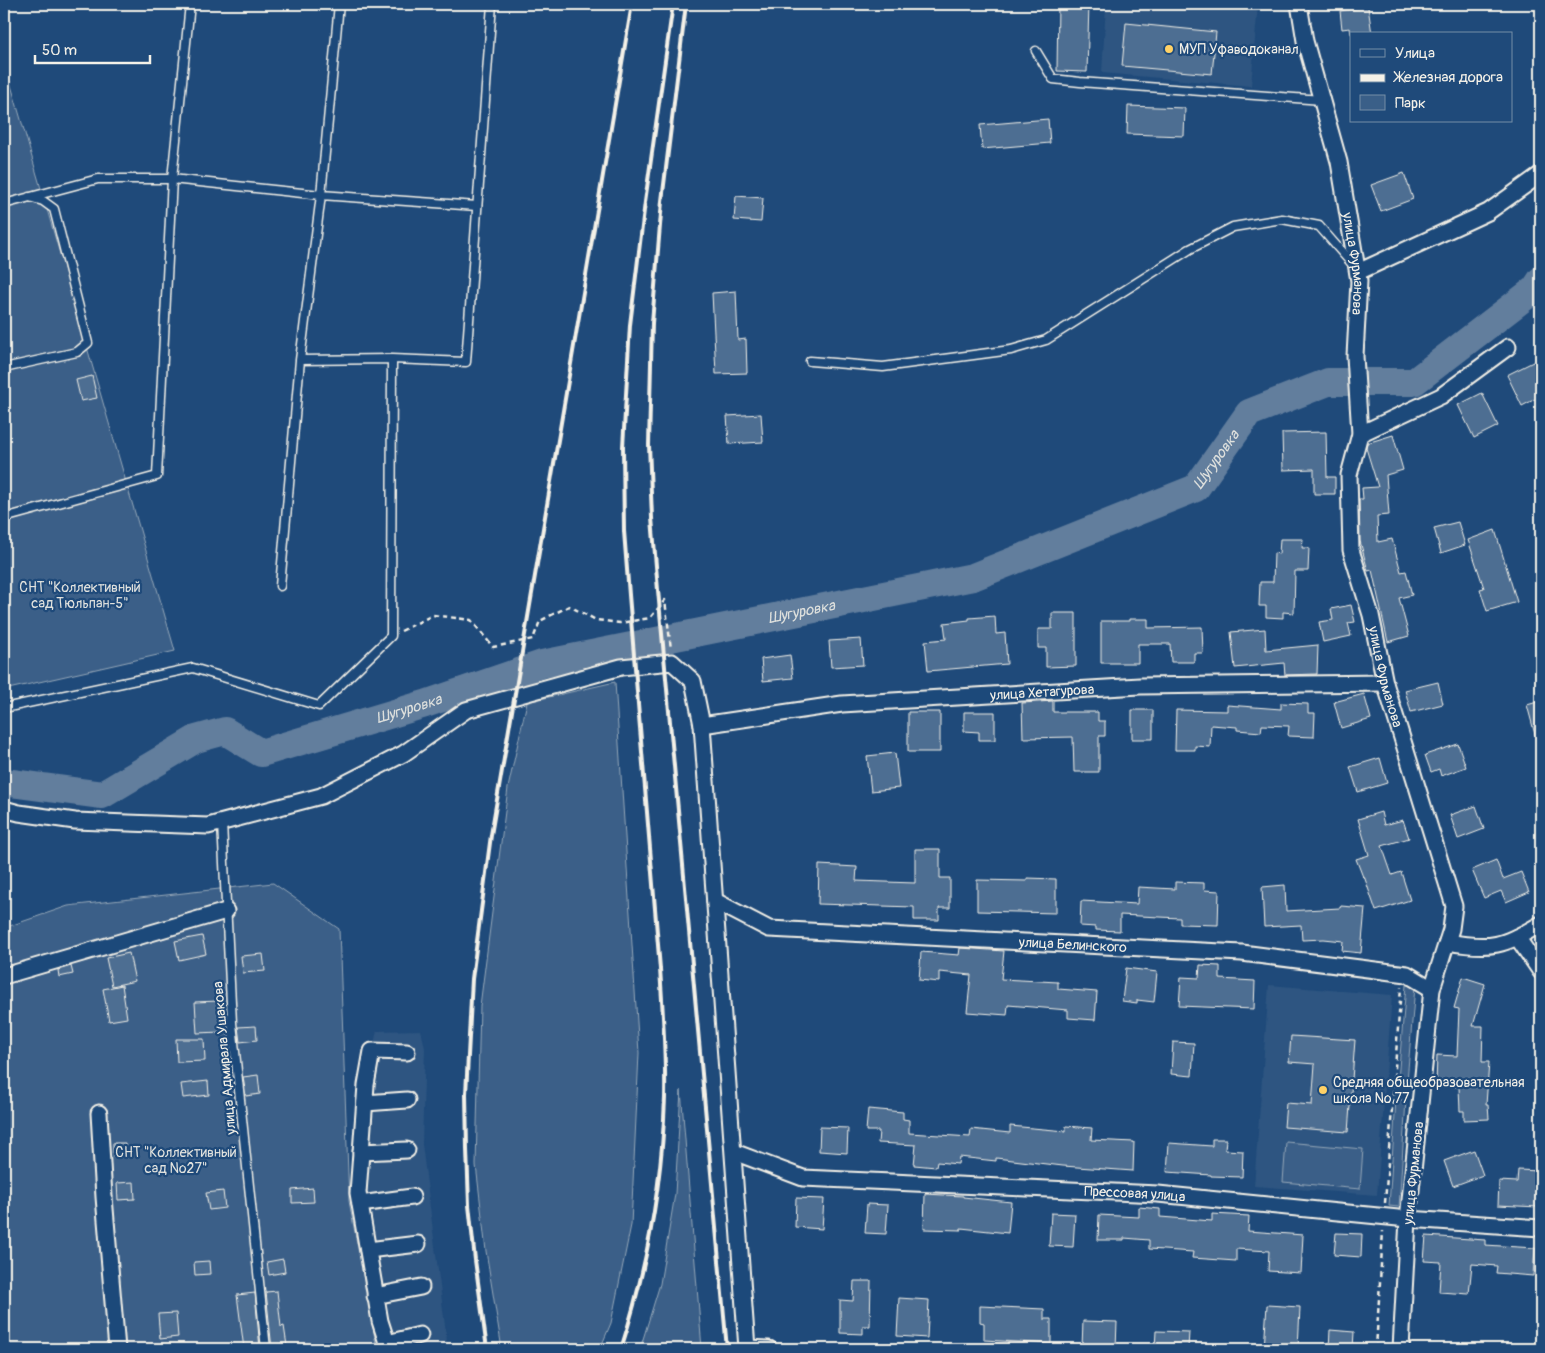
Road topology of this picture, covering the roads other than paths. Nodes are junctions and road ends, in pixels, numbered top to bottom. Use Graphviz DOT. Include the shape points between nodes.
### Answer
graph roads {
  1 [pos="190,4"];
  2 [pos="340,4"];
  3 [pos="492,4"];
  4 [pos="1299,4"];
  5 [pos="1036,51"];
  6 [pos="1322,100"];
  7 [pos="1541,174"];
  8 [pos="172,179"];
  9 [pos="321,195"];
  10 [pos="29,197"];
  11 [pos="4,204"];
  12 [pos="477,206"];
  13 [pos="1358,272"];
  14 [pos="1508,347"];
  15 [pos="392,359"];
  16 [pos="300,360"];
  17 [pos="810,361"];
  18 [pos="4,368"];
  19 [pos="1360,434"];
  20 [pos="4,518"];
  21 [pos="280,586"];
  22 [pos="1385,683"];
  23 [pos="4,708"];
  24 [pos="702,725"];
  25 [pos="4,809"];
  26 [pos="222,823"];
  27 [pos="715,901"];
  28 [pos="226,910"];
  29 [pos="1541,924"];
  30 [pos="1517,937"];
  31 [pos="1447,942"];
  32 [pos="1541,972"];
  33 [pos="4,976"];
  34 [pos="1432,989"];
  35 [pos="407,1052"];
  36 [pos="407,1100"];
  37 [pos="365,1103"];
  38 [pos="99,1114"];
  39 [pos="407,1150"];
  40 [pos="361,1152"];
  41 [pos="734,1152"];
  42 [pos="412,1197"];
  43 [pos="360,1204"];
  44 [pos="1408,1219"];
  45 [pos="1541,1228"];
  46 [pos="418,1244"];
  47 [pos="368,1250"];
  48 [pos="421,1287"];
  49 [pos="375,1296"];
  50 [pos="420,1335"];
  51 [pos="388,1346"];
  52 [pos="117,1349"];
  53 [pos="266,1349"];
  54 [pos="747,1349"];
  55 [pos="769,1349"];
  56 [pos="1400,1349"];
  1 -- 8 [label="lane"];
  2 -- 9 [label="lane"];
  3 -- 12 [label="lane"];
  4 -- 6 [label="street, улица Фурманова" via="1305,41"];
  5 -- 6 [label="lane" via="1053,78"];
  6 -- 13 [label="street, улица Фурманова" via="1339,162"];
  7 -- 13 [label="street" via="1488,212"];
  8 -- 9 [label="lane"];
  8 -- 10 [label="lane" via="98,179"];
  8 -- 20 [label="lane" via="157,476"];
  9 -- 12 [label="lane"];
  9 -- 16 [label="lane"];
  10 -- 11 [label="lane"];
  10 -- 18 [label="lane" via="54,209 88,343 77,352"];
  12 -- 15 [label="lane" via="466,362"];
  13 -- 17 [label="lane" via="1319,226 1282,219 1233,227 1190,250 1046,340 1011,350 883,367"];
  13 -- 19 [label="street, улица Фурманова" via="1355,356"];
  14 -- 19 [label="street" via="1441,396"];
  15 -- 16 [label="lane"];
  15 -- 23 [label="lane" via="391,636 319,706 193,668"];
  16 -- 21 [label="lane"];
  19 -- 22 [label="street, улица Фурманова" via="1349,475 1351,550 1371,615"];
  22 -- 24 [label="street, улица Хетагурова" via="1140,686 842,704"];
  22 -- 31 [label="street, улица Фурманова" via="1454,906"];
  24 -- 26 [label="street" via="693,681 672,662 621,667 466,710 402,754 321,796"];
  24 -- 27 [label="street"];
  25 -- 26 [label="street" via="75,821 208,826"];
  26 -- 28 [label="lane, улица Адмирала Ушакова"];
  27 -- 34 [label="street, улица Белинского" via="769,929 1242,953 1407,974"];
  27 -- 41 [label="street"];
  28 -- 33 [label="street"];
  28 -- 53 [label="lane, улица Адмирала Ушакова" via="232,1023"];
  29 -- 30 [label="street"];
  30 -- 31 [label="street" via="1489,946"];
  30 -- 32 [label="street"];
  31 -- 34 [label="street, улица Фурманова"];
  34 -- 44 [label="street, улица Фурманова"];
  35 -- 37 [label="street" via="372,1050"];
  36 -- 37 [label="street"];
  37 -- 40 [label="street"];
  38 -- 52 [label="street"];
  39 -- 40 [label="street"];
  40 -- 43 [label="street"];
  41 -- 44 [label="street, Прессовая улица" via="803,1178 1158,1194"];
  41 -- 54 [label="street"];
  42 -- 43 [label="street"];
  43 -- 47 [label="street"];
  44 -- 45 [label="street, Прессовая улица"];
  44 -- 56 [label="street, улица Фурманова"];
  46 -- 47 [label="street"];
  47 -- 49 [label="street"];
  48 -- 49 [label="street"];
  49 -- 51 [label="street"];
  50 -- 51 [label="street"];
  54 -- 55 [label="street"];
}
